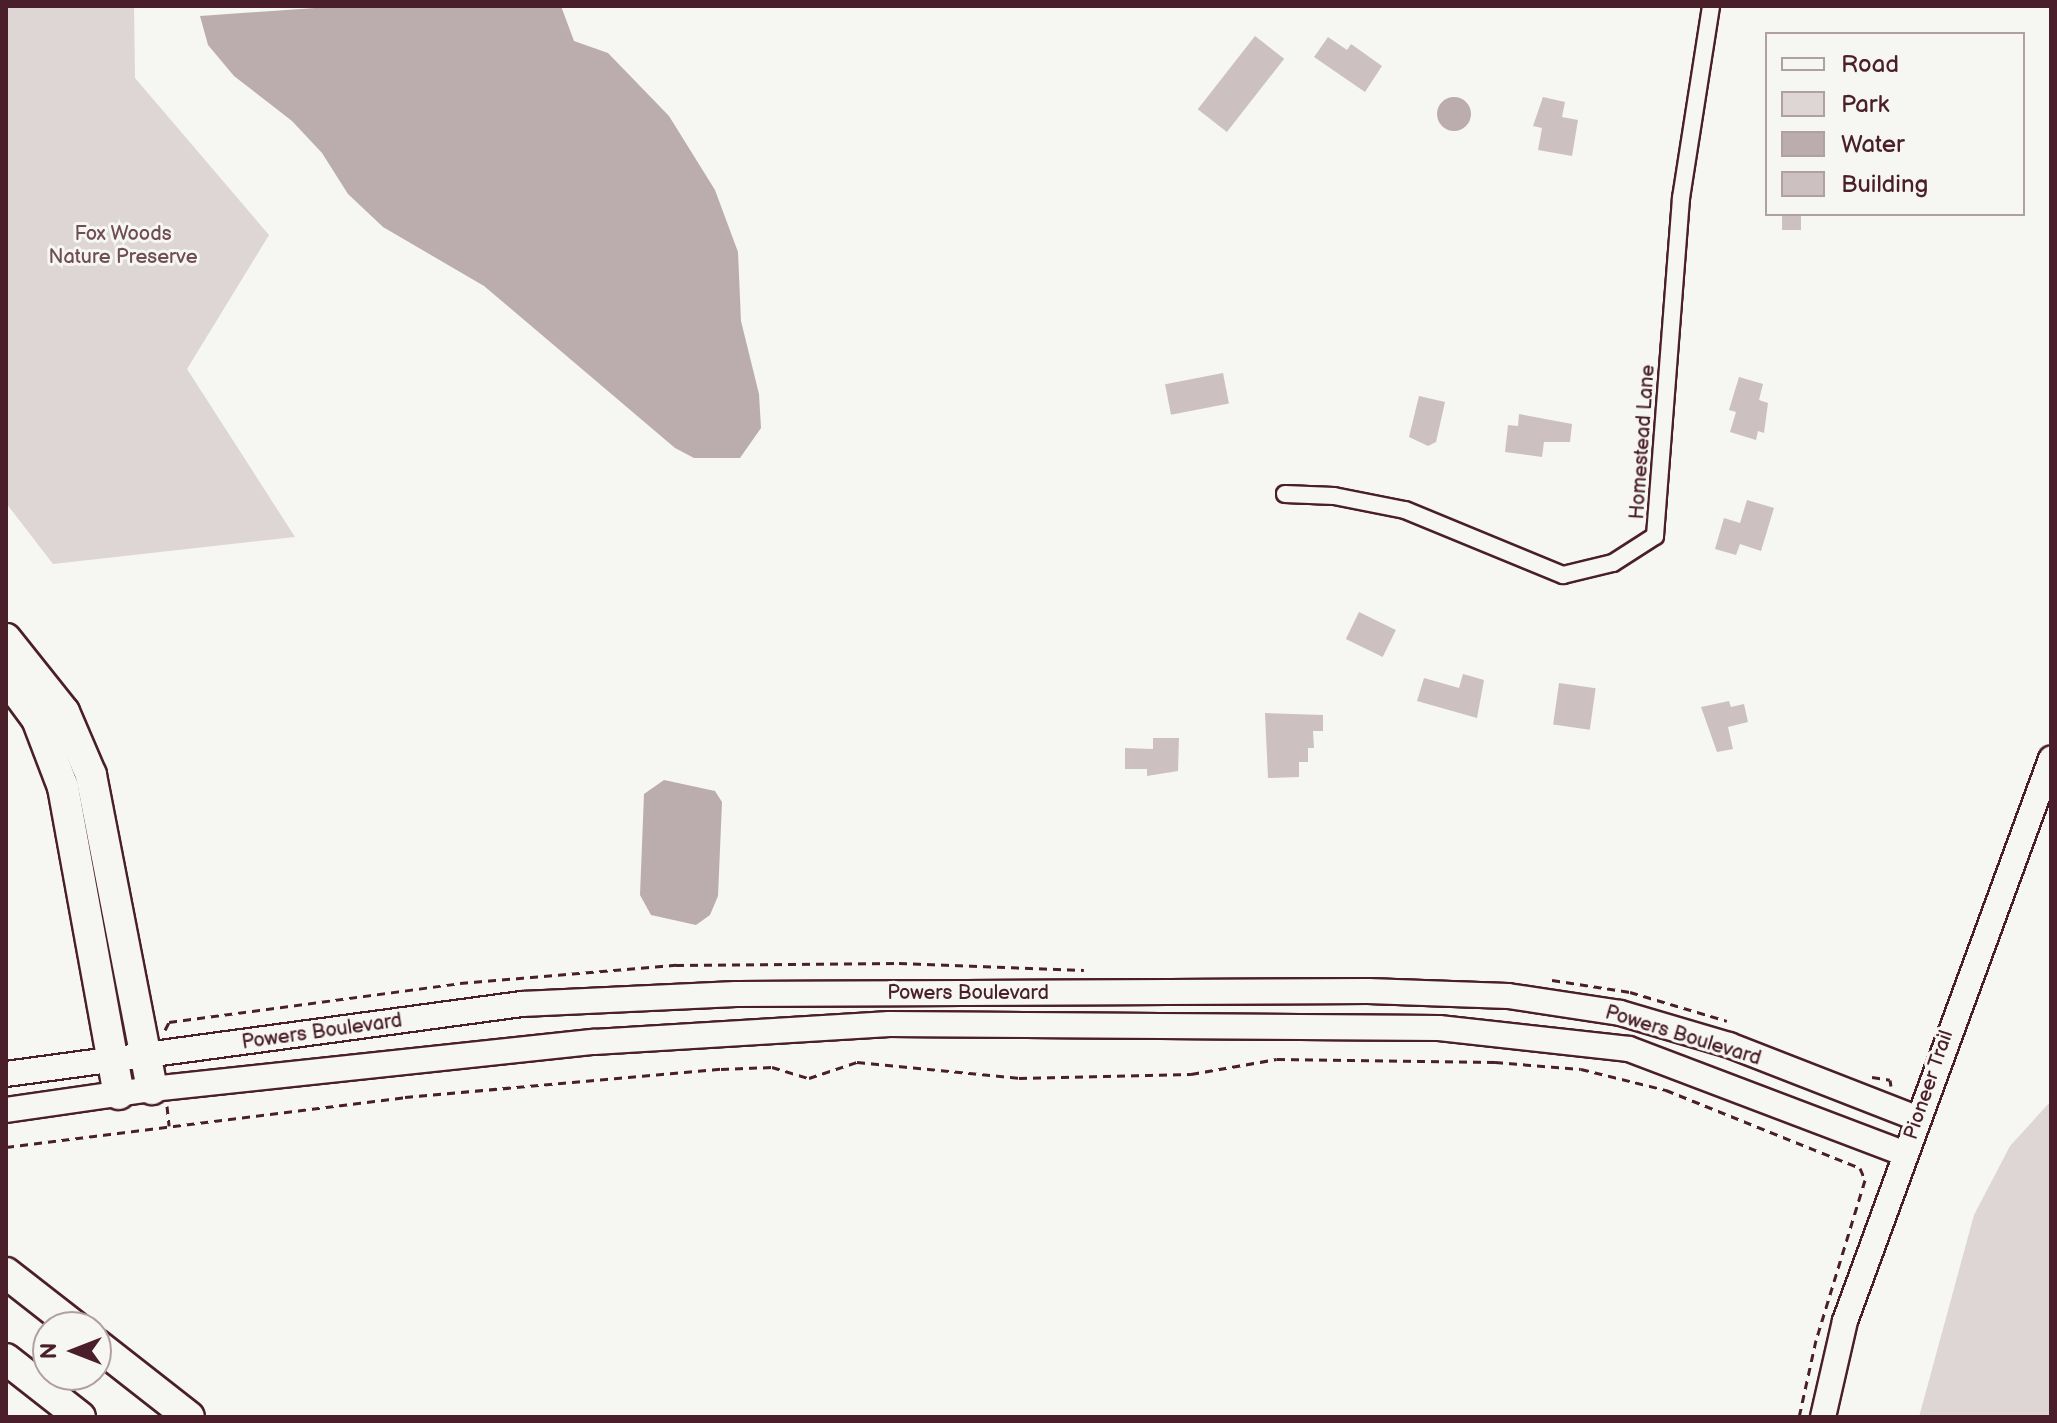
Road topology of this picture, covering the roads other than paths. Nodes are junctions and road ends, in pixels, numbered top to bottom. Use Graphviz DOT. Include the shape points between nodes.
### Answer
graph roads {
  1 [pos="1711,6"];
  2 [pos="1285,494"];
  3 [pos="6,639"];
  4 [pos="6,677"];
  5 [pos="2051,759"];
  6 [pos="147,1056"];
  7 [pos="114,1058"];
  8 [pos="6,1074"];
  9 [pos="152,1089"];
  10 [pos="119,1094"];
  11 [pos="6,1110"];
  12 [pos="1916,1118"];
  13 [pos="1905,1154"];
  14 [pos="6,1273"];
  15 [pos="55,1311"];
  16 [pos="112,1357"];
  17 [pos="6,1359"];
  18 [pos="80,1417"];
  19 [pos="189,1417"];
  20 [pos="1823,1417"];
  1 -- 2 [label="street, Homestead Lane" via="1681,198 1655,536 1613,563 1563,575 1405,510 1334,496"];
  3 -- 6 [label="highway" via="64,712 91,775"];
  4 -- 7 [label="highway" via="37,719 63,787"];
  5 -- 12 [label="main road, Pioneer Trail"];
  6 -- 7 [label="main road, Powers Boulevard"];
  6 -- 9 [label="highway"];
  6 -- 12 [label="main road, Powers Boulevard" via="522,1004 736,994 1368,991 1508,996 1634,1017 1729,1045"];
  7 -- 8 [label="main road, Powers Boulevard"];
  7 -- 10 [label="highway"];
  9 -- 10 [label="main road, Powers Boulevard"];
  9 -- 13 [label="main road, Powers Boulevard" via="594,1042 889,1024 1439,1028 1629,1049"];
  10 -- 11 [label="main road, Powers Boulevard"];
  12 -- 13 [label="main road, Pioneer Trail"];
  13 -- 20 [label="main road, Pioneer Trail" via="1845,1321"];
  14 -- 15 [label="highway"];
  16 -- 19 [label="highway"];
  17 -- 18 [label="highway"];
}
